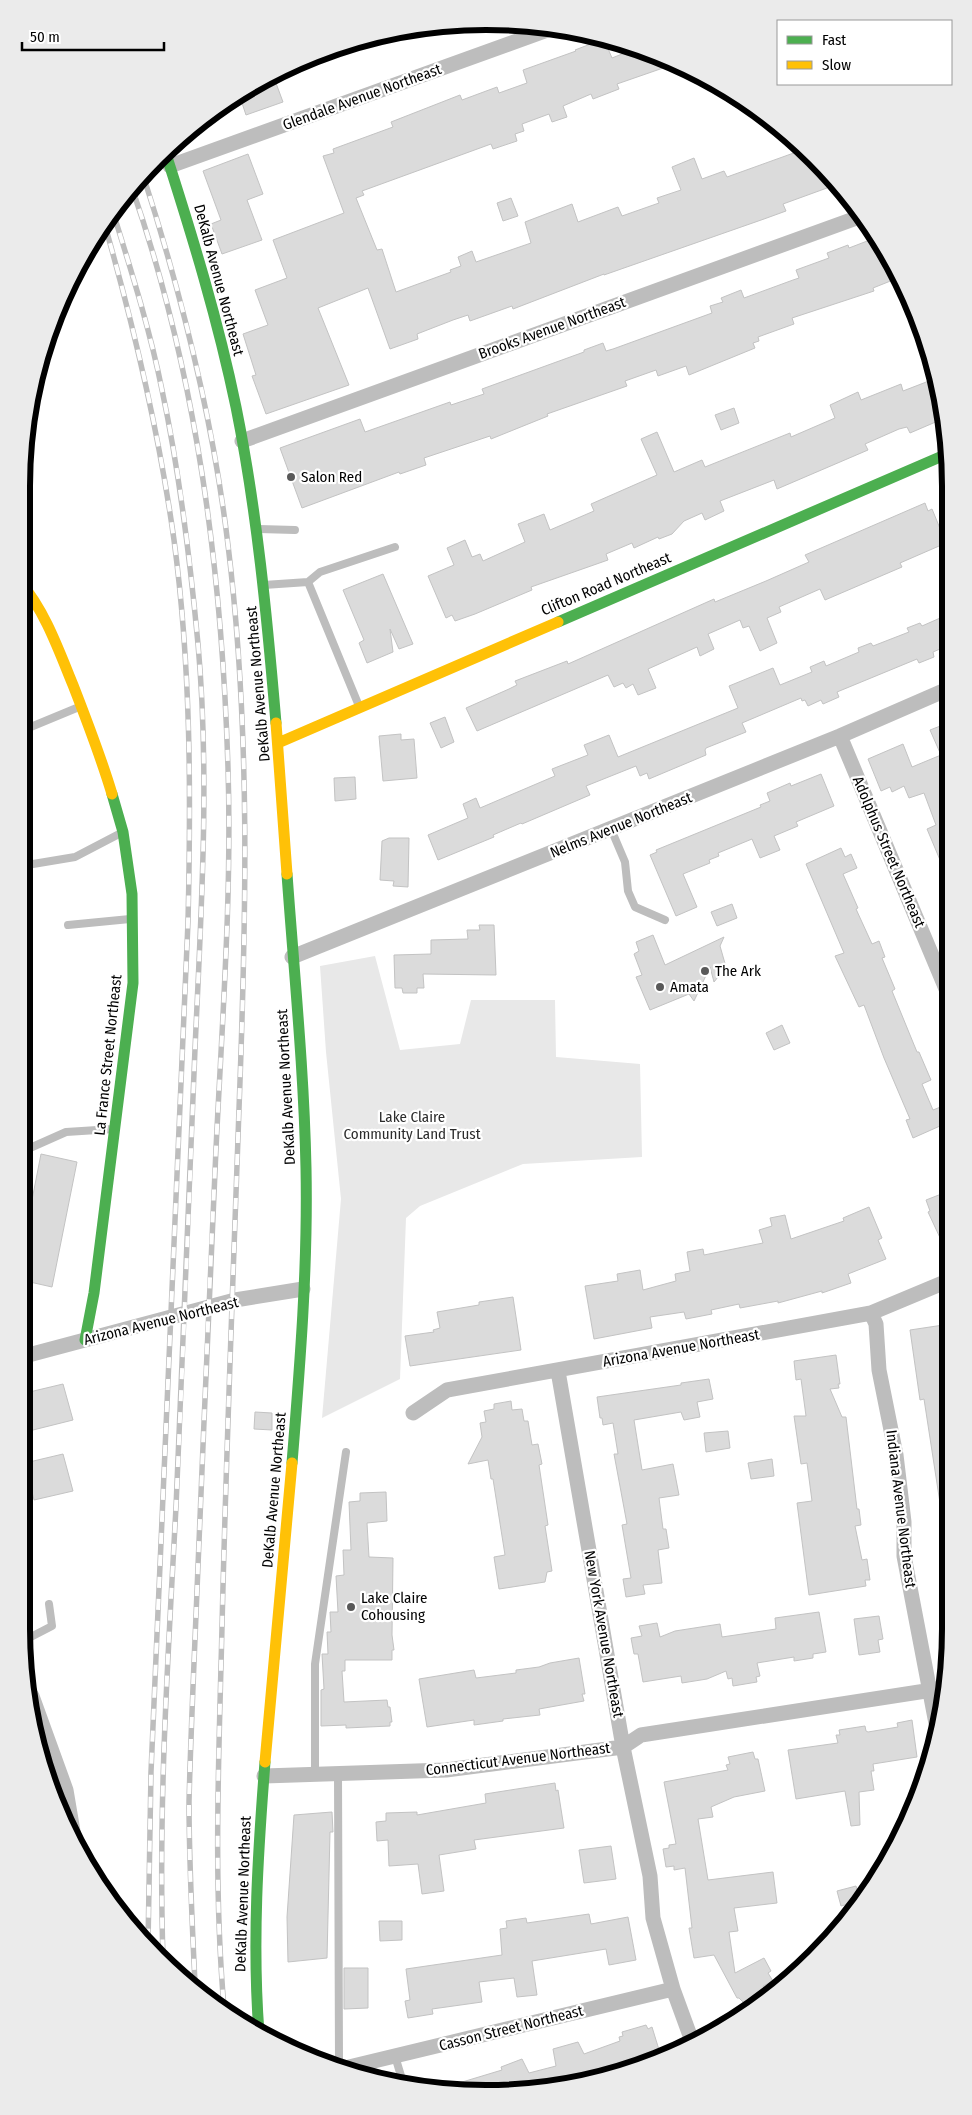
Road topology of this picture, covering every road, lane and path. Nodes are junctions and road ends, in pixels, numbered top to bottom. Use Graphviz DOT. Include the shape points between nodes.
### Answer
graph roads {
  1 [pos="538,33"];
  2 [pos="168,160"];
  3 [pos="170,166"];
  4 [pos="855,218"];
  5 [pos="242,441"];
  6 [pos="941,457"];
  7 [pos="257,529"];
  8 [pos="294,530"];
  9 [pos="395,547"];
  10 [pos="308,582"];
  11 [pos="264,585"];
  12 [pos="30,594"];
  13 [pos="942,693"];
  14 [pos="80,707"];
  15 [pos="360,707"];
  16 [pos="30,727"];
  17 [pos="840,736"];
  18 [pos="278,743"];
  19 [pos="611,829"];
  20 [pos="123,832"];
  21 [pos="30,864"];
  22 [pos="132,919"];
  23 [pos="665,920"];
  24 [pos="68,924"];
  25 [pos="292,957"];
  26 [pos="942,979"];
  27 [pos="115,1129"];
  28 [pos="30,1148"];
  29 [pos="942,1283"];
  30 [pos="303,1289"];
  31 [pos="872,1313"];
  32 [pos="85,1340"];
  33 [pos="30,1355"];
  34 [pos="558,1371"];
  35 [pos="413,1413"];
  36 [pos="346,1452"];
  37 [pos="49,1604"];
  38 [pos="30,1637"];
  39 [pos="938,1689"];
  40 [pos="38,1713"];
  41 [pos="623,1747"];
  42 [pos="338,1773"];
  43 [pos="315,1774"];
  44 [pos="264,1776"];
  45 [pos="70,1816"];
  46 [pos="673,1989"];
  47 [pos="258,2024"];
  48 [pos="690,2037"];
  49 [pos="395,2056"];
  50 [pos="339,2061"];
  51 [pos="355,2065"];
  52 [pos="401,2077"];
  1 -- 3 [label="street, Glendale Avenue Northeast"];
  2 -- 3 [label="main road, DeKalb Avenue Northeast"];
  3 -- 5 [label="main road, DeKalb Avenue Northeast" via="211,302"];
  4 -- 5 [label="street, Brooks Avenue Northeast"];
  5 -- 7 [label="main road, DeKalb Avenue Northeast"];
  6 -- 15 [label="main road, Clifton Road Northeast"];
  7 -- 8 [label="lane"];
  7 -- 11 [label="main road, DeKalb Avenue Northeast"];
  9 -- 10 [label="lane" via="320,572"];
  10 -- 11 [label="lane"];
  10 -- 15 [label="lane"];
  11 -- 18 [label="main road, DeKalb Avenue Northeast"];
  12 -- 14 [label="main road, La France Street Northeast" via="61,656"];
  13 -- 17 [label="street, Nelms Avenue Northeast"];
  14 -- 16 [label="lane"];
  14 -- 20 [label="main road, La France Street Northeast" via="101,757"];
  15 -- 18 [label="main road, Clifton Road Northeast"];
  17 -- 19 [label="street, Nelms Avenue Northeast"];
  17 -- 26 [label="street, Adolphus Street Northeast"];
  18 -- 25 [label="main road, DeKalb Avenue Northeast"];
  19 -- 23 [label="lane" via="625,862 628,890 635,907"];
  19 -- 25 [label="street, Nelms Avenue Northeast"];
  20 -- 21 [label="lane" via="75,857"];
  20 -- 22 [label="main road, La France Street Northeast" via="132,894"];
  22 -- 24 [label="lane"];
  22 -- 27 [label="main road, La France Street Northeast" via="133,983"];
  25 -- 30 [label="main road, DeKalb Avenue Northeast" via="306,1170"];
  27 -- 28 [label="lane" via="66,1132"];
  27 -- 32 [label="main road, La France Street Northeast"];
  29 -- 31 [label="street, Arizona Avenue Northeast"];
  30 -- 32 [label="street, Arizona Avenue Northeast" via="235,1300"];
  30 -- 44 [label="main road, DeKalb Avenue Northeast"];
  31 -- 34 [label="street, Arizona Avenue Northeast"];
  31 -- 39 [label="street, Indiana Avenue Northeast" via="876,1324 879,1370 896,1455 904,1522 904,1556"];
  32 -- 33 [label="street, Arizona Avenue Northeast"];
  34 -- 35 [label="street, Arizona Avenue Northeast" via="448,1390"];
  34 -- 41 [label="street, New York Avenue Northeast"];
  36 -- 43 [label="lane" via="315,1664"];
  37 -- 38 [label="lane" via="52,1626"];
  39 -- 41 [label="street, Connecticut Avenue Northeast" via="641,1734"];
  40 -- 45 [label="street" via="66,1790"];
  41 -- 42 [label="street, Connecticut Avenue Northeast" via="446,1770"];
  41 -- 46 [label="street, New York Avenue Northeast" via="650,1876 653,1918"];
  42 -- 43 [label="street, Connecticut Avenue Northeast"];
  42 -- 50 [label="lane"];
  43 -- 44 [label="street, Connecticut Avenue Northeast"];
  44 -- 47 [label="main road, DeKalb Avenue Northeast" via="255,1921"];
  46 -- 48 [label="street, New York Avenue Northeast"];
  46 -- 49 [label="street, Casson Street Northeast"];
  49 -- 51 [label="street, Casson Street Northeast"];
  49 -- 52 [label="lane"];
}
